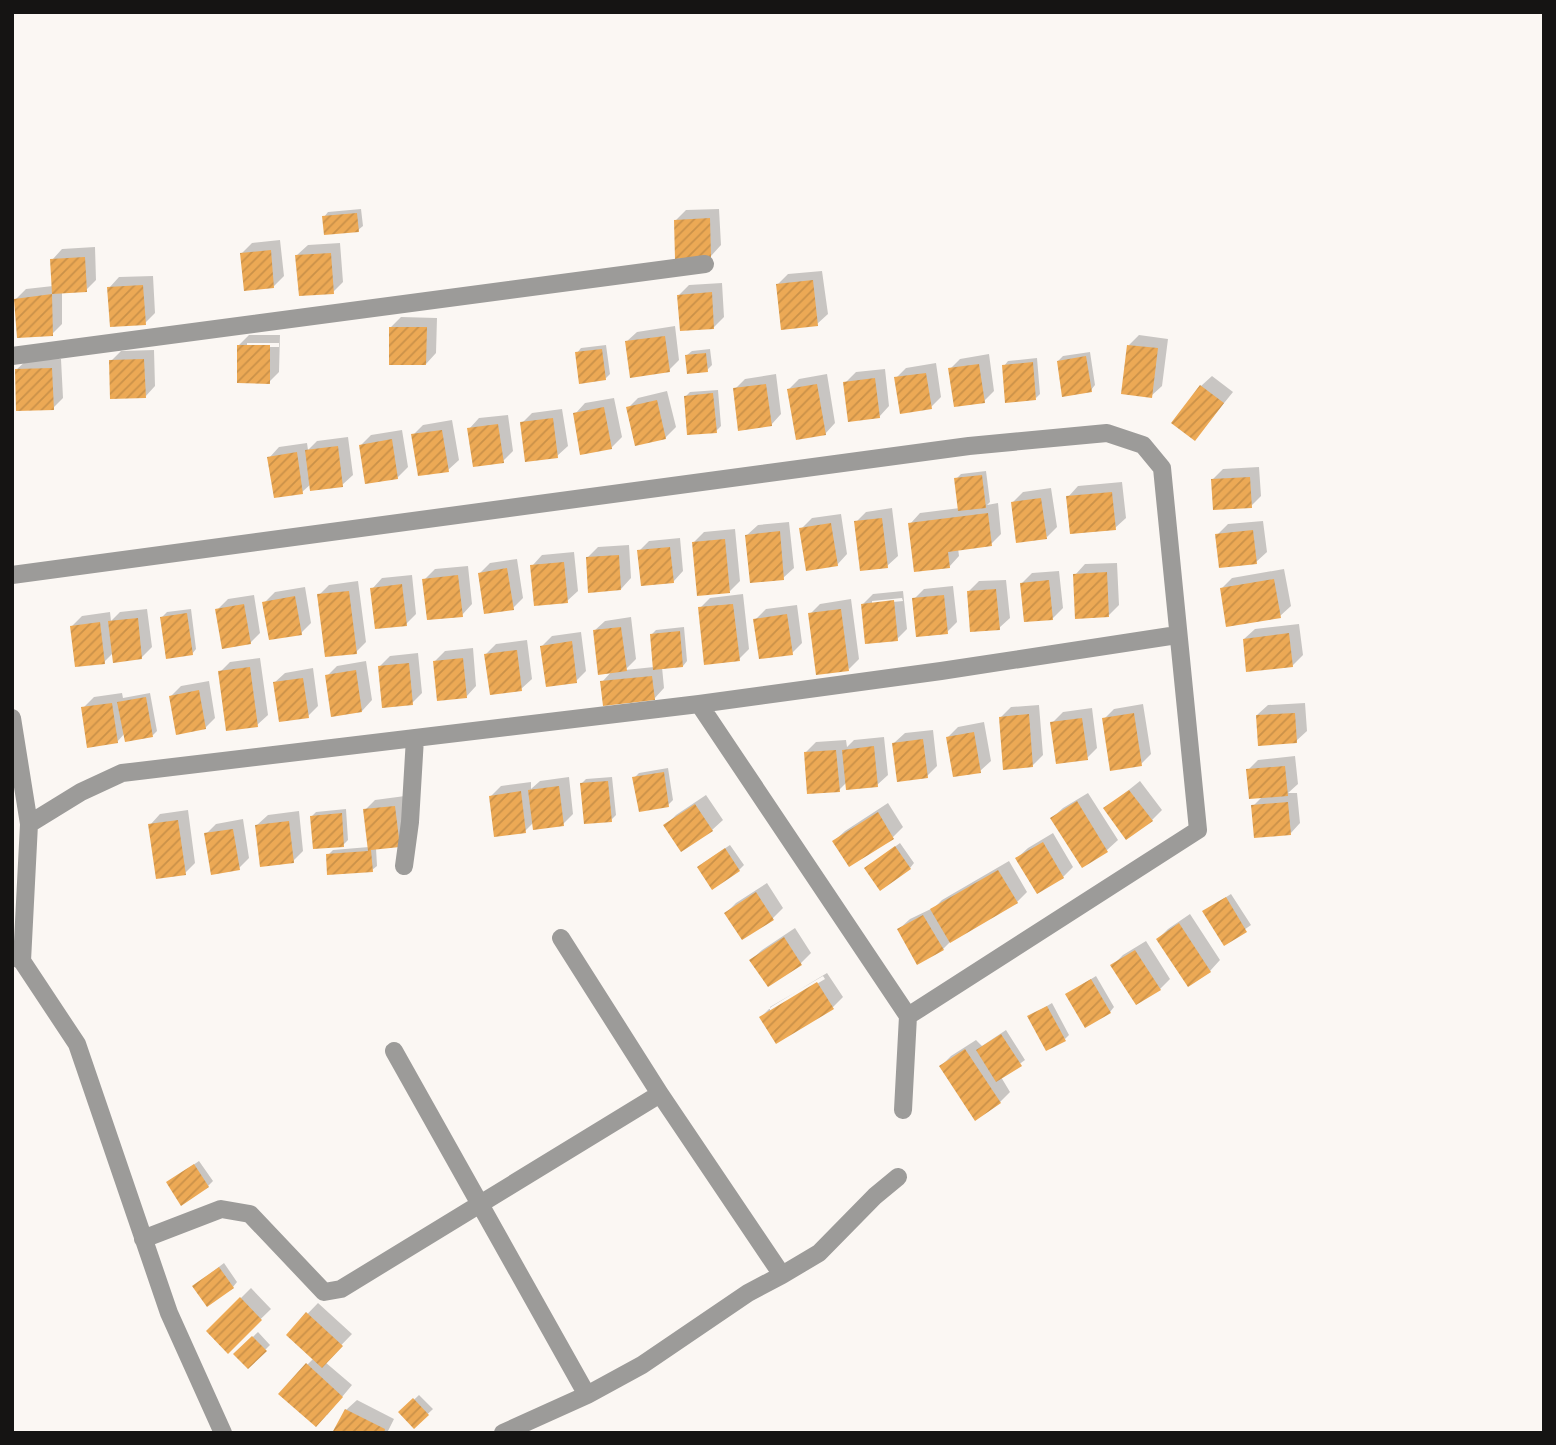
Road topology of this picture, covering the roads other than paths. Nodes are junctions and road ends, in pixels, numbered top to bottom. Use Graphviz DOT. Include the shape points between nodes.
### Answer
graph roads {
  1 [pos="705,264"];
  2 [pos="12,356"];
  3 [pos="12,576"];
  4 [pos="1178,635"];
  5 [pos="699,704"];
  6 [pos="12,718"];
  7 [pos="415,738"];
  8 [pos="29,824"];
  9 [pos="404,866"];
  10 [pos="561,938"];
  11 [pos="17,958"];
  12 [pos="908,1016"];
  13 [pos="394,1051"];
  14 [pos="660,1094"];
  15 [pos="903,1110"];
  16 [pos="898,1177"];
  17 [pos="481,1203"];
  18 [pos="143,1239"];
  19 [pos="782,1275"];
  20 [pos="587,1395"];
  21 [pos="222,1433"];
  22 [pos="503,1433"];
  1 -- 2 [label="street"];
  3 -- 4 [label="street" via="956,448 1107,433 1143,444 1162,468"];
  4 -- 5 [label="street"];
  4 -- 12 [label="street" via="1198,830"];
  5 -- 7 [label="street"];
  5 -- 12 [label="street"];
  6 -- 8 [label="street"];
  7 -- 8 [label="street" via="122,773"];
  7 -- 9 [label="street"];
  8 -- 11 [label="street"];
  10 -- 14 [label="street"];
  11 -- 18 [label="street" via="77,1044"];
  12 -- 15 [label="street"];
  13 -- 17 [label="street"];
  14 -- 17 [label="street"];
  14 -- 19 [label="street"];
  16 -- 19 [label="street" via="819,1253"];
  17 -- 18 [label="street" via="341,1289 324,1292 250,1214 221,1209"];
  17 -- 20 [label="street"];
  18 -- 21 [label="street" via="169,1313"];
  19 -- 20 [label="street"];
  20 -- 22 [label="street"];
}
